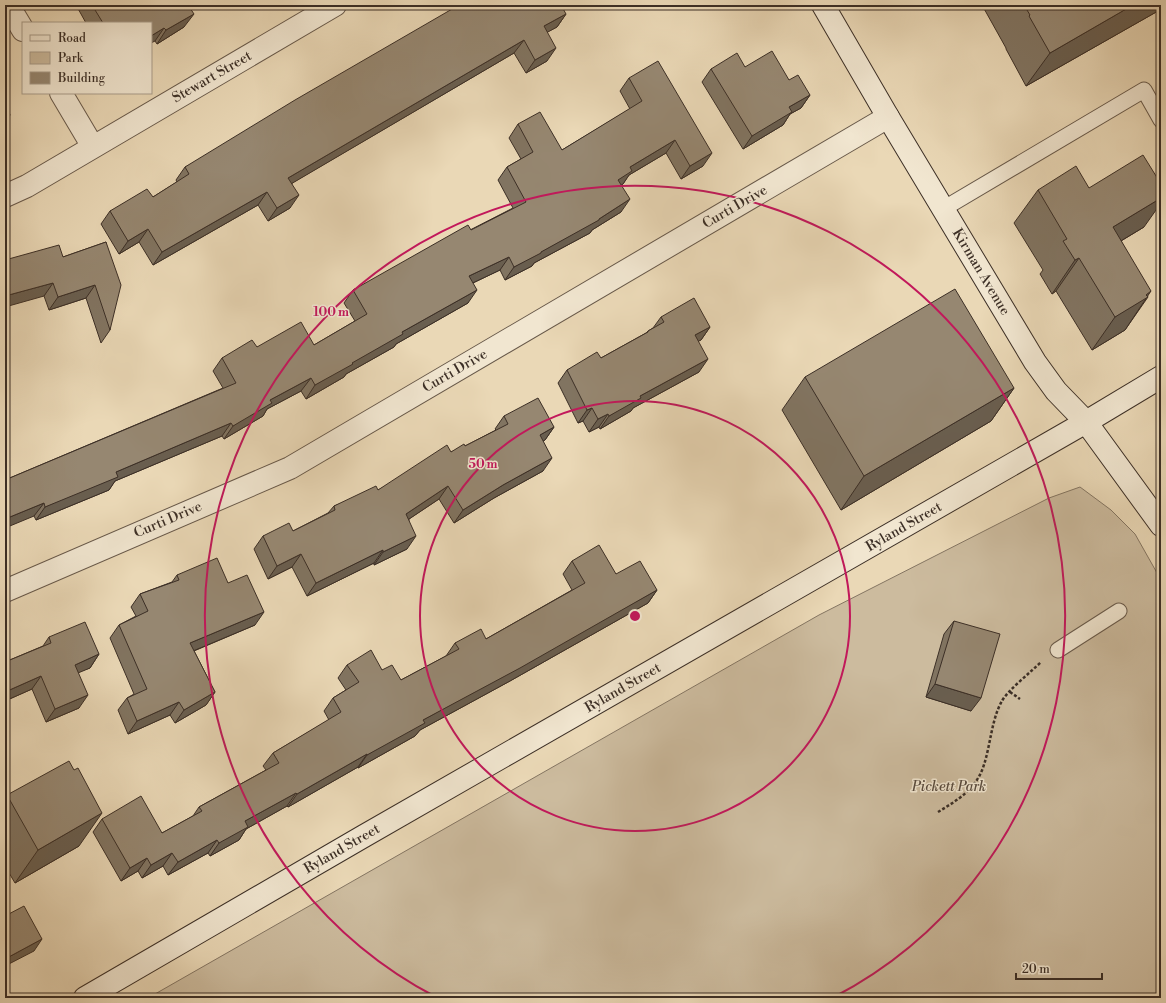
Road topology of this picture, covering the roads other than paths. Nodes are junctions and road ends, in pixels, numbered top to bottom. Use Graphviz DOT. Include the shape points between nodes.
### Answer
graph roads {
  1 [pos="8,5"];
  2 [pos="336,5"];
  3 [pos="823,5"];
  4 [pos="22,28"];
  5 [pos="61,94"];
  6 [pos="888,117"];
  7 [pos="1161,120"];
  8 [pos="93,147"];
  9 [pos="5,196"];
  10 [pos="943,209"];
  11 [pos="1161,377"];
  12 [pos="1086,422"];
  13 [pos="1161,525"];
  14 [pos="5,591"];
  15 [pos="1119,611"];
  16 [pos="1058,650"];
  17 [pos="84,998"];
  1 -- 4 [label="street"];
  2 -- 8 [label="street, Stewart Street"];
  3 -- 6 [label="street, Kirman Avenue"];
  5 -- 8 [label="street"];
  6 -- 10 [label="street, Kirman Avenue"];
  6 -- 14 [label="street, Curti Drive" via="290,468"];
  7 -- 10 [label="lane" via="1144,90"];
  8 -- 9 [label="street, Stewart Street"];
  10 -- 12 [label="street, Kirman Avenue" via="1035,362 1056,391"];
  11 -- 12 [label="street, Ryland Street"];
  12 -- 13 [label="street, Kirman Avenue"];
  12 -- 17 [label="street, Ryland Street"];
  15 -- 16 [label="lane"];
}
